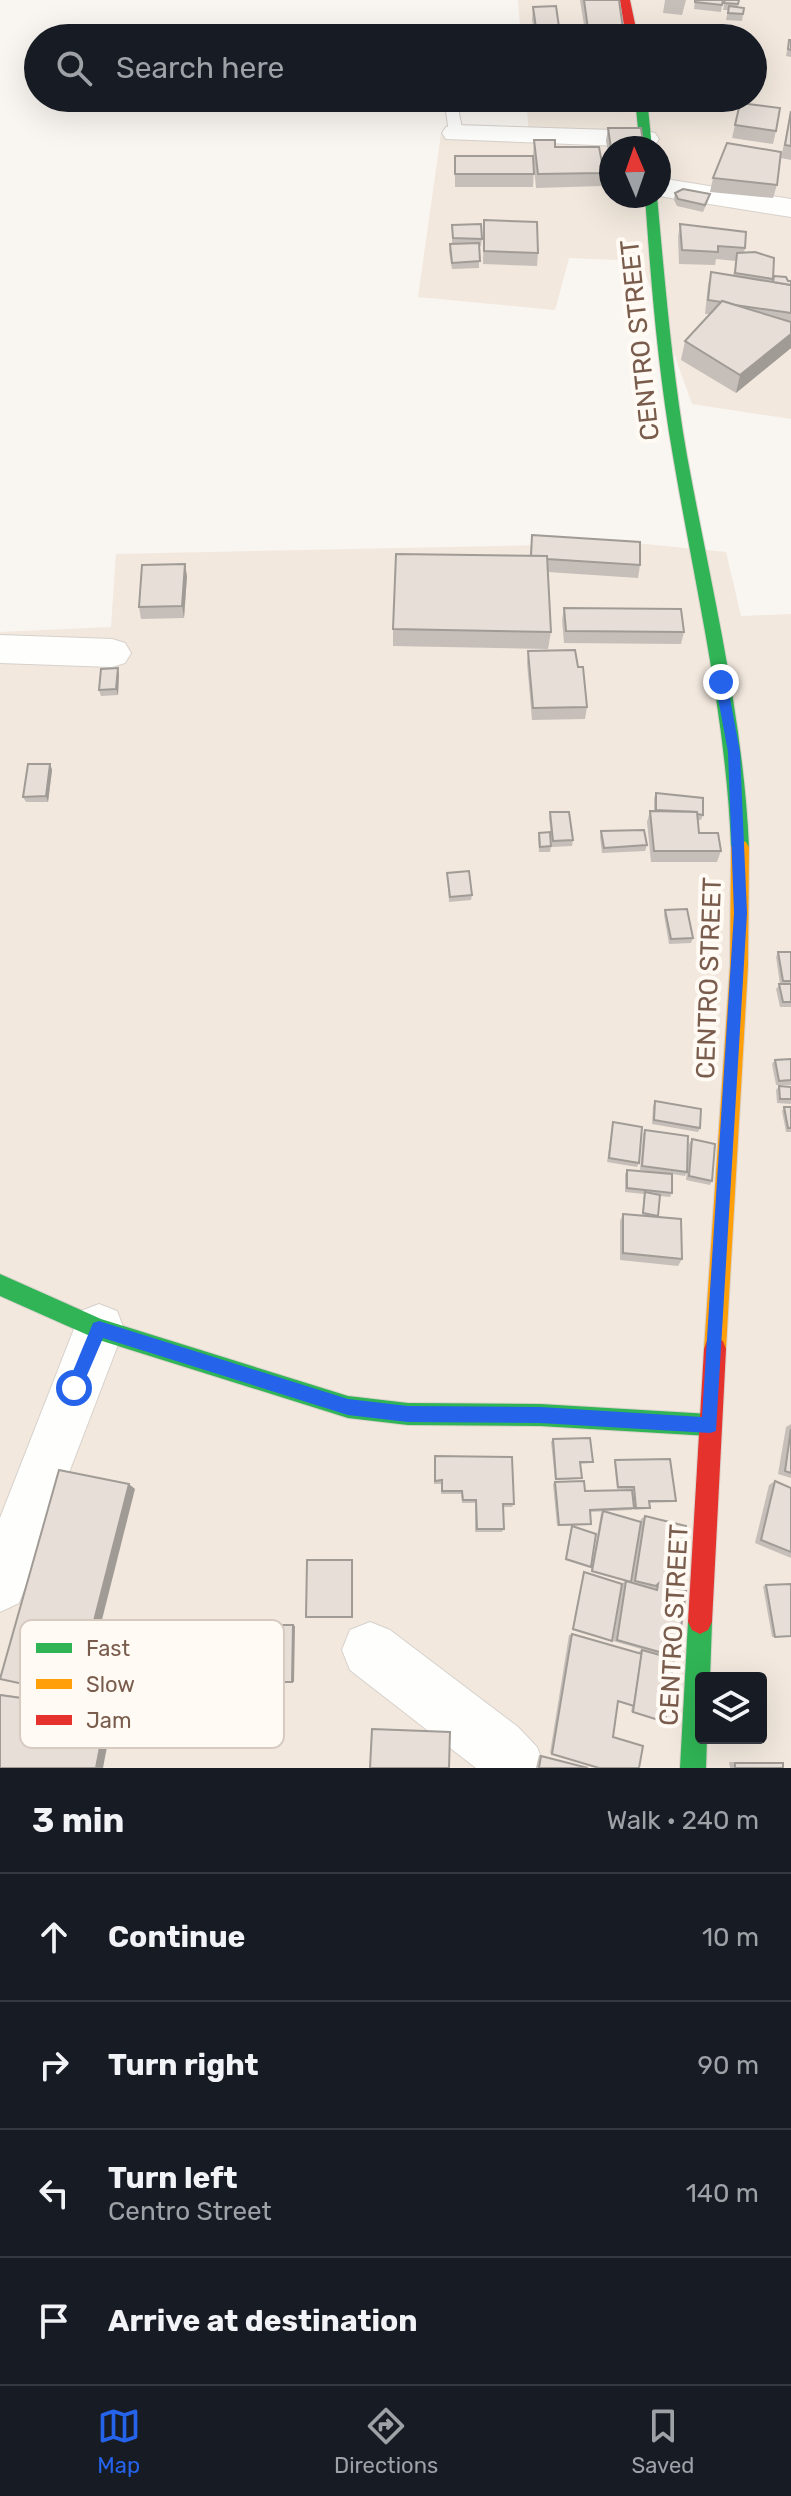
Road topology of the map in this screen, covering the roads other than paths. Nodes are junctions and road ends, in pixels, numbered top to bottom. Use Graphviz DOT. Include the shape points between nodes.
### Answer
graph roads {
  1 [pos="625,0"];
  2 [pos="629,24"];
  3 [pos="453,112"];
  4 [pos="643,112"];
  5 [pos="456,133"];
  6 [pos="645,136"];
  7 [pos="599,141"];
  8 [pos="671,189"];
  9 [pos="652,208"];
  10 [pos="791,208"];
  11 [pos="0,649"];
  12 [pos="112,653"];
  13 [pos="0,1285"];
  14 [pos="99,1329"];
  15 [pos="710,1425"];
  16 [pos="0,1584"];
  17 [pos="370,1650"];
  18 [pos="516,1768"];
  19 [pos="693,1768"];
  1 -- 2 [label="street"];
  3 -- 5 [label="lane"];
  4 -- 6 [label="street"];
  5 -- 7 [label="street"];
  8 -- 10 [label="street"];
  9 -- 15 [label="street, CENTRO STREET" via="679,453 734,752 740,842 739,966"];
  11 -- 12 [label="street"];
  13 -- 14 [label="street"];
  14 -- 15 [label="street" via="348,1407 408,1414"];
  14 -- 16 [label="street"];
  15 -- 19 [label="street, CENTRO STREET"];
  17 -- 18 [label="street"];
}
